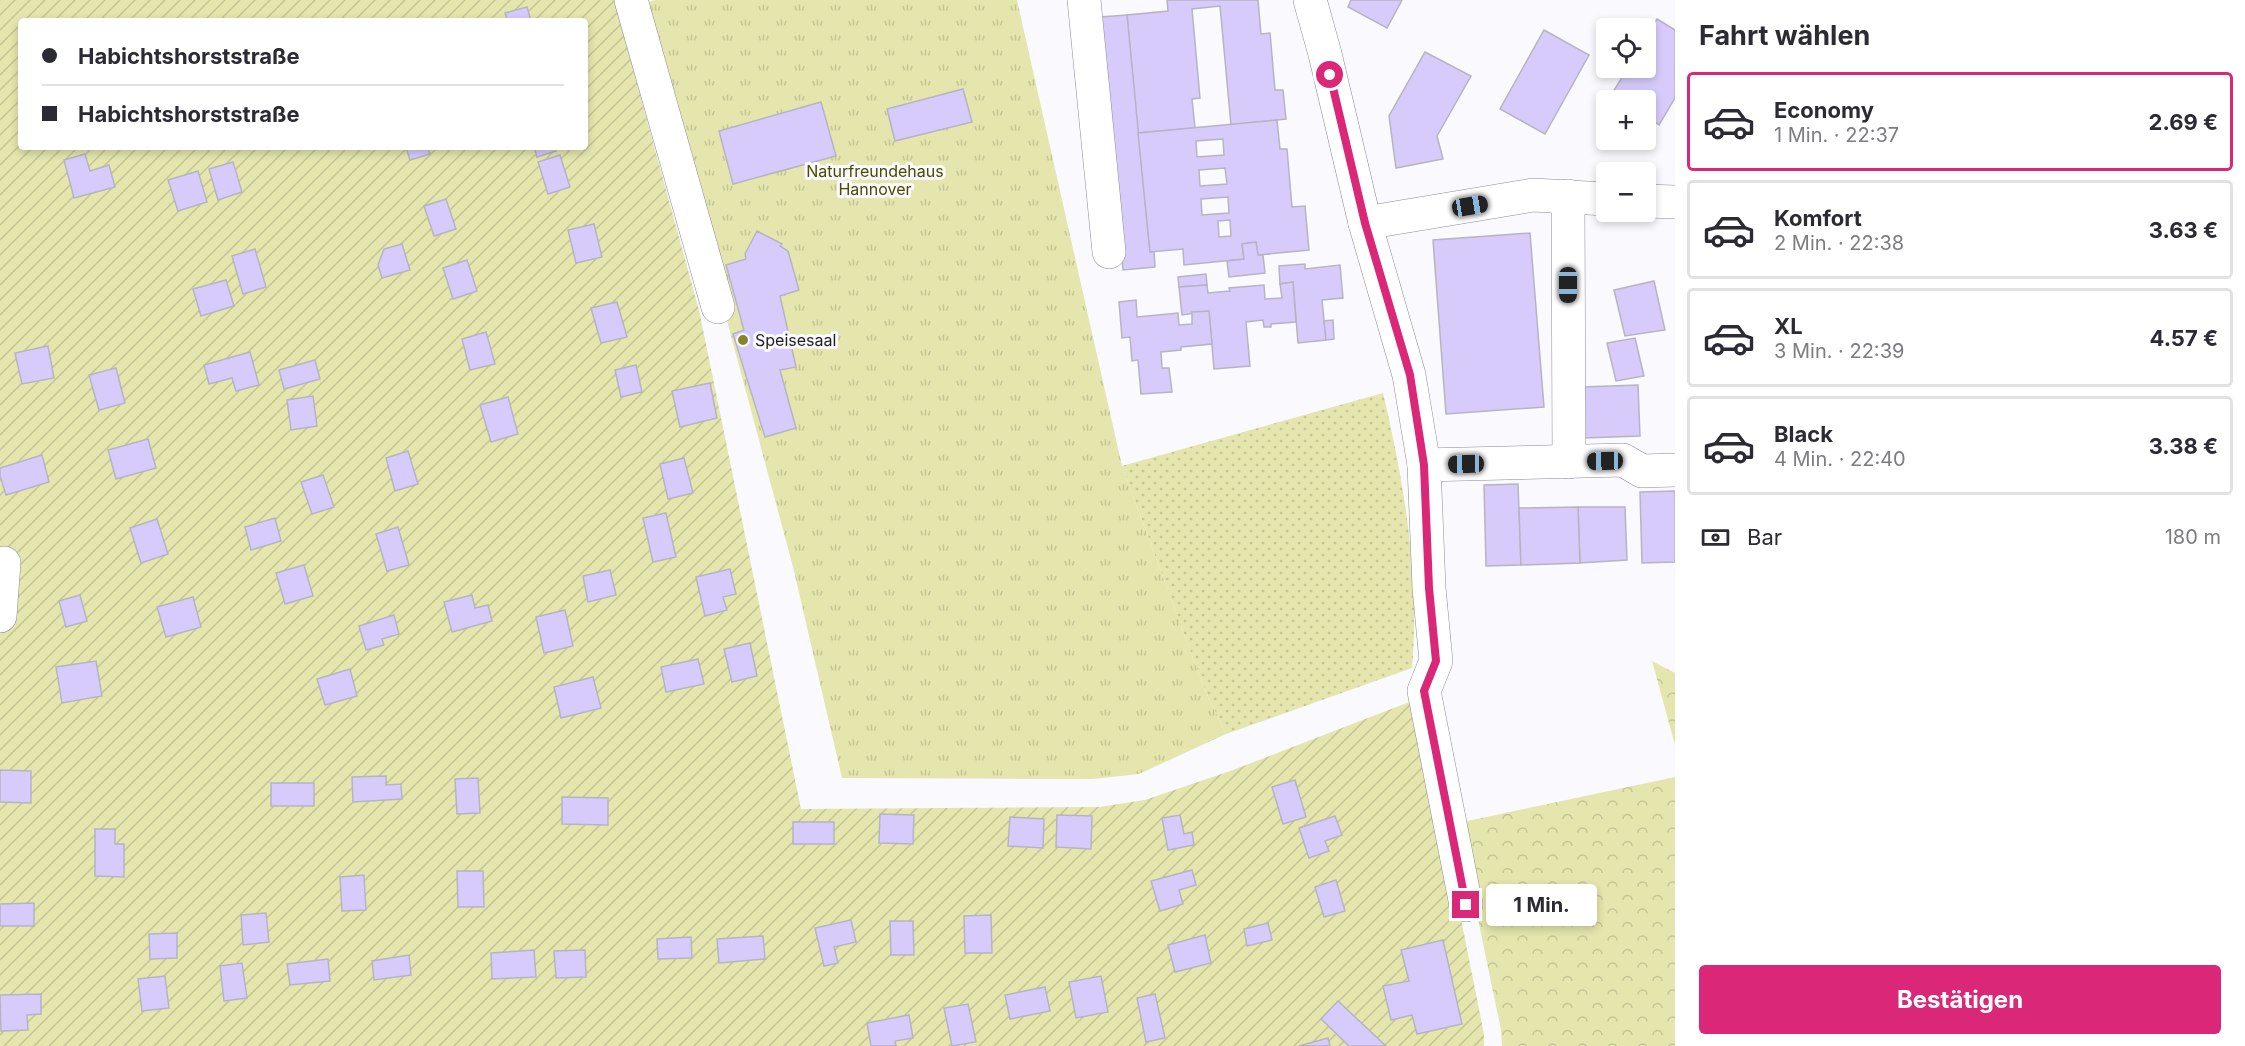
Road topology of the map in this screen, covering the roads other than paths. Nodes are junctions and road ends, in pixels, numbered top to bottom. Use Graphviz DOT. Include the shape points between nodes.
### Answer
graph roads {
  1 [pos="631,0"];
  2 [pos="1084,0"];
  3 [pos="1310,0"];
  4 [pos="1568,196"];
  5 [pos="1596,198"];
  6 [pos="1656,201"];
  7 [pos="1675,202"];
  8 [pos="1365,223"];
  9 [pos="1109,252"];
  10 [pos="718,307"];
  11 [pos="1569,462"];
  12 [pos="1424,465"];
  13 [pos="1675,470"];
  14 [pos="4,563"];
  15 [pos="0,616"];
  16 [pos="1466,905"];
  1 -- 10 [label="street"];
  2 -- 9 [label="street"];
  3 -- 8 [label="street"];
  4 -- 5 [label="street"];
  4 -- 8 [label="street" via="1533,195"];
  4 -- 11 [label="street"];
  6 -- 7 [label="street"];
  8 -- 12 [label="street" via="1410,375"];
  11 -- 12 [label="street"];
  11 -- 13 [label="street" via="1623,460 1642,471"];
  12 -- 16 [label="street" via="1436,661 1424,691"];
  14 -- 15 [label="street"];
}
